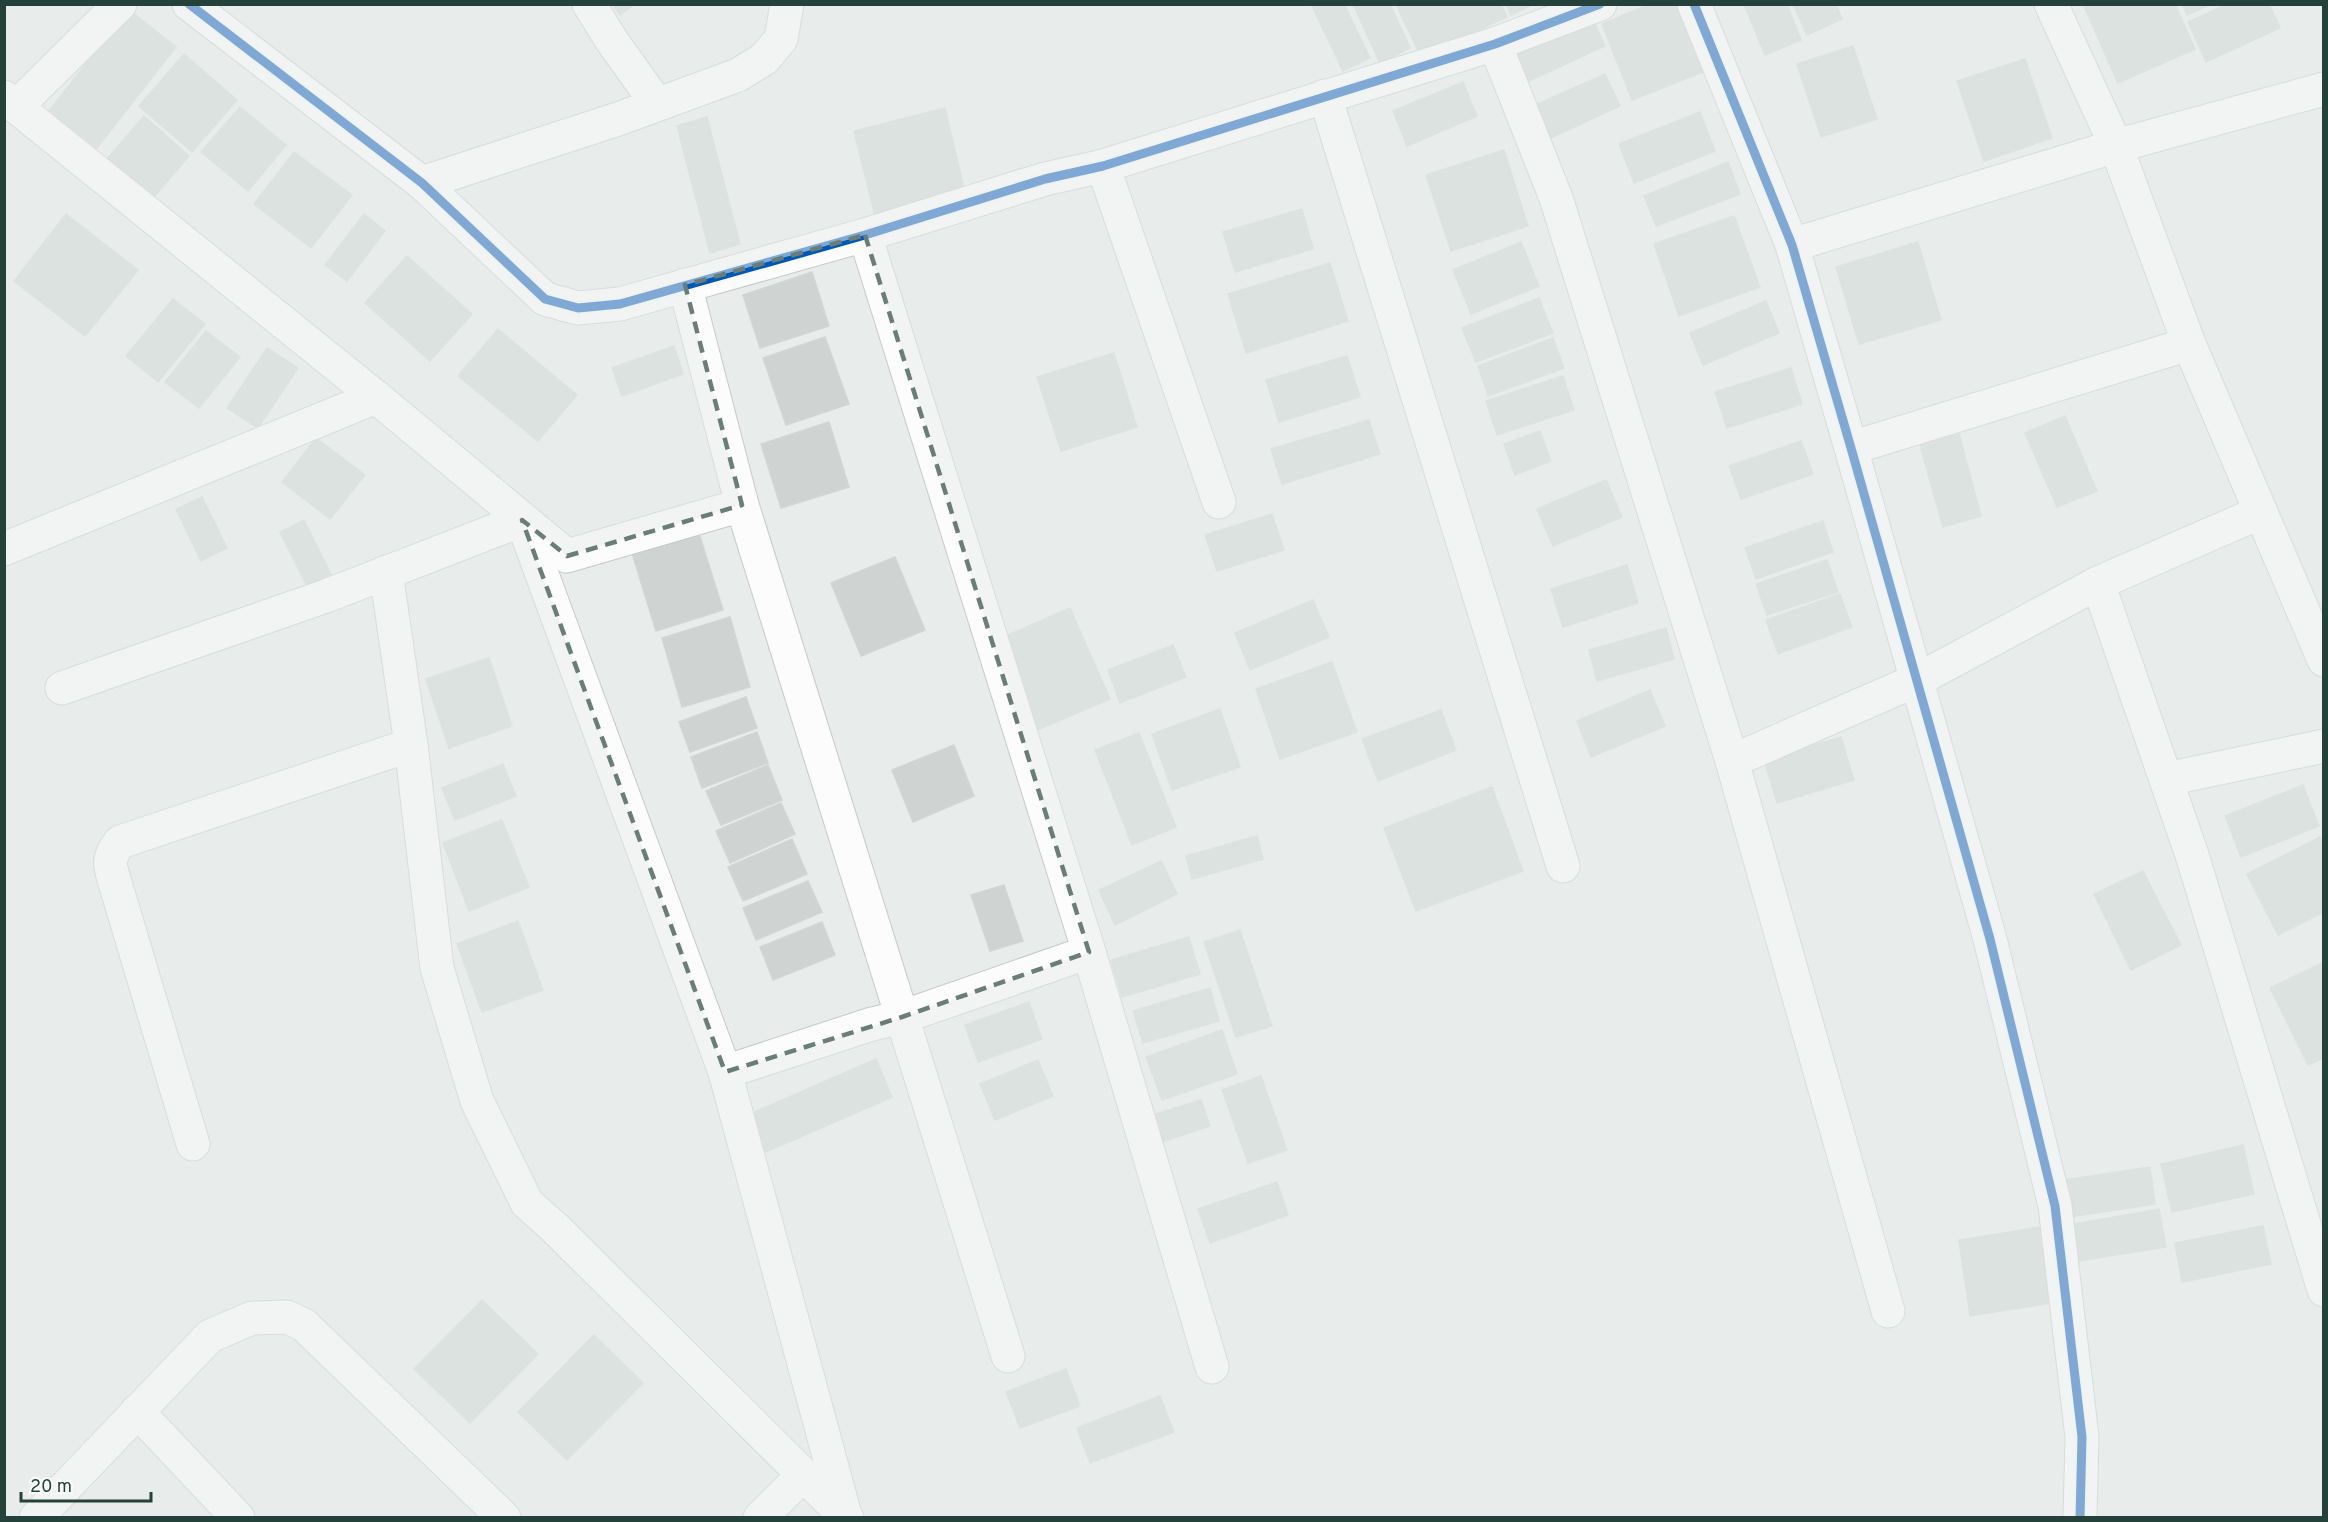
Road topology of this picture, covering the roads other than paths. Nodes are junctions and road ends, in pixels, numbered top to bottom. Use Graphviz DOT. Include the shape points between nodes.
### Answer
graph roads {
  1 [pos="120,4"];
  2 [pos="189,4"];
  3 [pos="589,4"];
  4 [pos="787,4"];
  5 [pos="1600,4"];
  6 [pos="1694,4"];
  7 [pos="2051,4"];
  8 [pos="1495,44"];
  9 [pos="2324,88"];
  10 [pos="1325,96"];
  11 [pos="10,102"];
  12 [pos="657,104"];
  13 [pos="2116,146"];
  14 [pos="1103,166"];
  15 [pos="422,183"];
  16 [pos="865,235"];
  17 [pos="1792,245"];
  18 [pos="686,285"];
  19 [pos="2189,344"];
  20 [pos="376,397"];
  21 [pos="1851,448"];
  22 [pos="1219,502"];
  23 [pos="742,505"];
  24 [pos="2261,512"];
  25 [pos="522,520"];
  26 [pos="4,549"];
  27 [pos="386,572"];
  28 [pos="2098,583"];
  29 [pos="2324,660"];
  30 [pos="1917,680"];
  31 [pos="62,688"];
  32 [pos="411,745"];
  33 [pos="2324,746"];
  34 [pos="1732,761"];
  35 [pos="2167,779"];
  36 [pos="1563,866"];
  37 [pos="1089,952"];
  38 [pos="902,1017"];
  39 [pos="725,1072"];
  40 [pos="193,1144"];
  41 [pos="2324,1290"];
  42 [pos="1888,1311"];
  43 [pos="1008,1356"];
  44 [pos="1212,1367"];
  45 [pos="137,1411"];
  46 [pos="803,1474"];
  47 [pos="846,1517"];
  48 [pos="36,1518"];
  49 [pos="238,1518"];
  50 [pos="504,1518"];
  51 [pos="760,1518"];
  52 [pos="2079,1518"];
  1 -- 11 [label="street"];
  2 -- 15 [label="street"];
  3 -- 12 [label="street"];
  4 -- 12 [label="street" via="781,39 764,60 738,75"];
  5 -- 8 [label="street"];
  6 -- 17 [label="street"];
  7 -- 13 [label="street"];
  8 -- 10 [label="street"];
  8 -- 34 [label="street" via="1557,198"];
  9 -- 13 [label="street"];
  10 -- 14 [label="street"];
  10 -- 36 [label="street"];
  11 -- 20 [label="street"];
  12 -- 15 [label="street"];
  13 -- 17 [label="street"];
  13 -- 19 [label="street"];
  14 -- 16 [label="street" via="1045,179"];
  14 -- 22 [label="street"];
  15 -- 18 [label="street" via="545,299 578,308 620,304"];
  16 -- 18 [label="street"];
  16 -- 37 [label="street"];
  17 -- 21 [label="street"];
  18 -- 23 [label="street"];
  19 -- 21 [label="street"];
  19 -- 24 [label="street"];
  20 -- 25 [label="street"];
  20 -- 26 [label="street"];
  21 -- 30 [label="street"];
  23 -- 25 [label="street" via="567,556"];
  23 -- 38 [label="street"];
  24 -- 28 [label="street"];
  24 -- 29 [label="street"];
  25 -- 27 [label="street"];
  25 -- 39 [label="street"];
  27 -- 31 [label="street"];
  27 -- 32 [label="street"];
  28 -- 30 [label="street"];
  28 -- 35 [label="street"];
  30 -- 34 [label="street"];
  30 -- 52 [label="street" via="1990,939 2055,1206 2082,1437"];
  32 -- 40 [label="street" via="120,842 112,853 109,862"];
  32 -- 46 [label="street" via="437,969 477,1101 527,1203"];
  33 -- 35 [label="street"];
  34 -- 42 [label="street"];
  35 -- 41 [label="street"];
  37 -- 38 [label="street"];
  37 -- 44 [label="street"];
  38 -- 39 [label="street"];
  38 -- 43 [label="street"];
  39 -- 47 [label="street"];
  45 -- 48 [label="street"];
  45 -- 49 [label="street"];
  45 -- 50 [label="street" via="210,1336 252,1318 287,1317 304,1324"];
  46 -- 47 [label="street"];
  46 -- 51 [label="street"];
}
